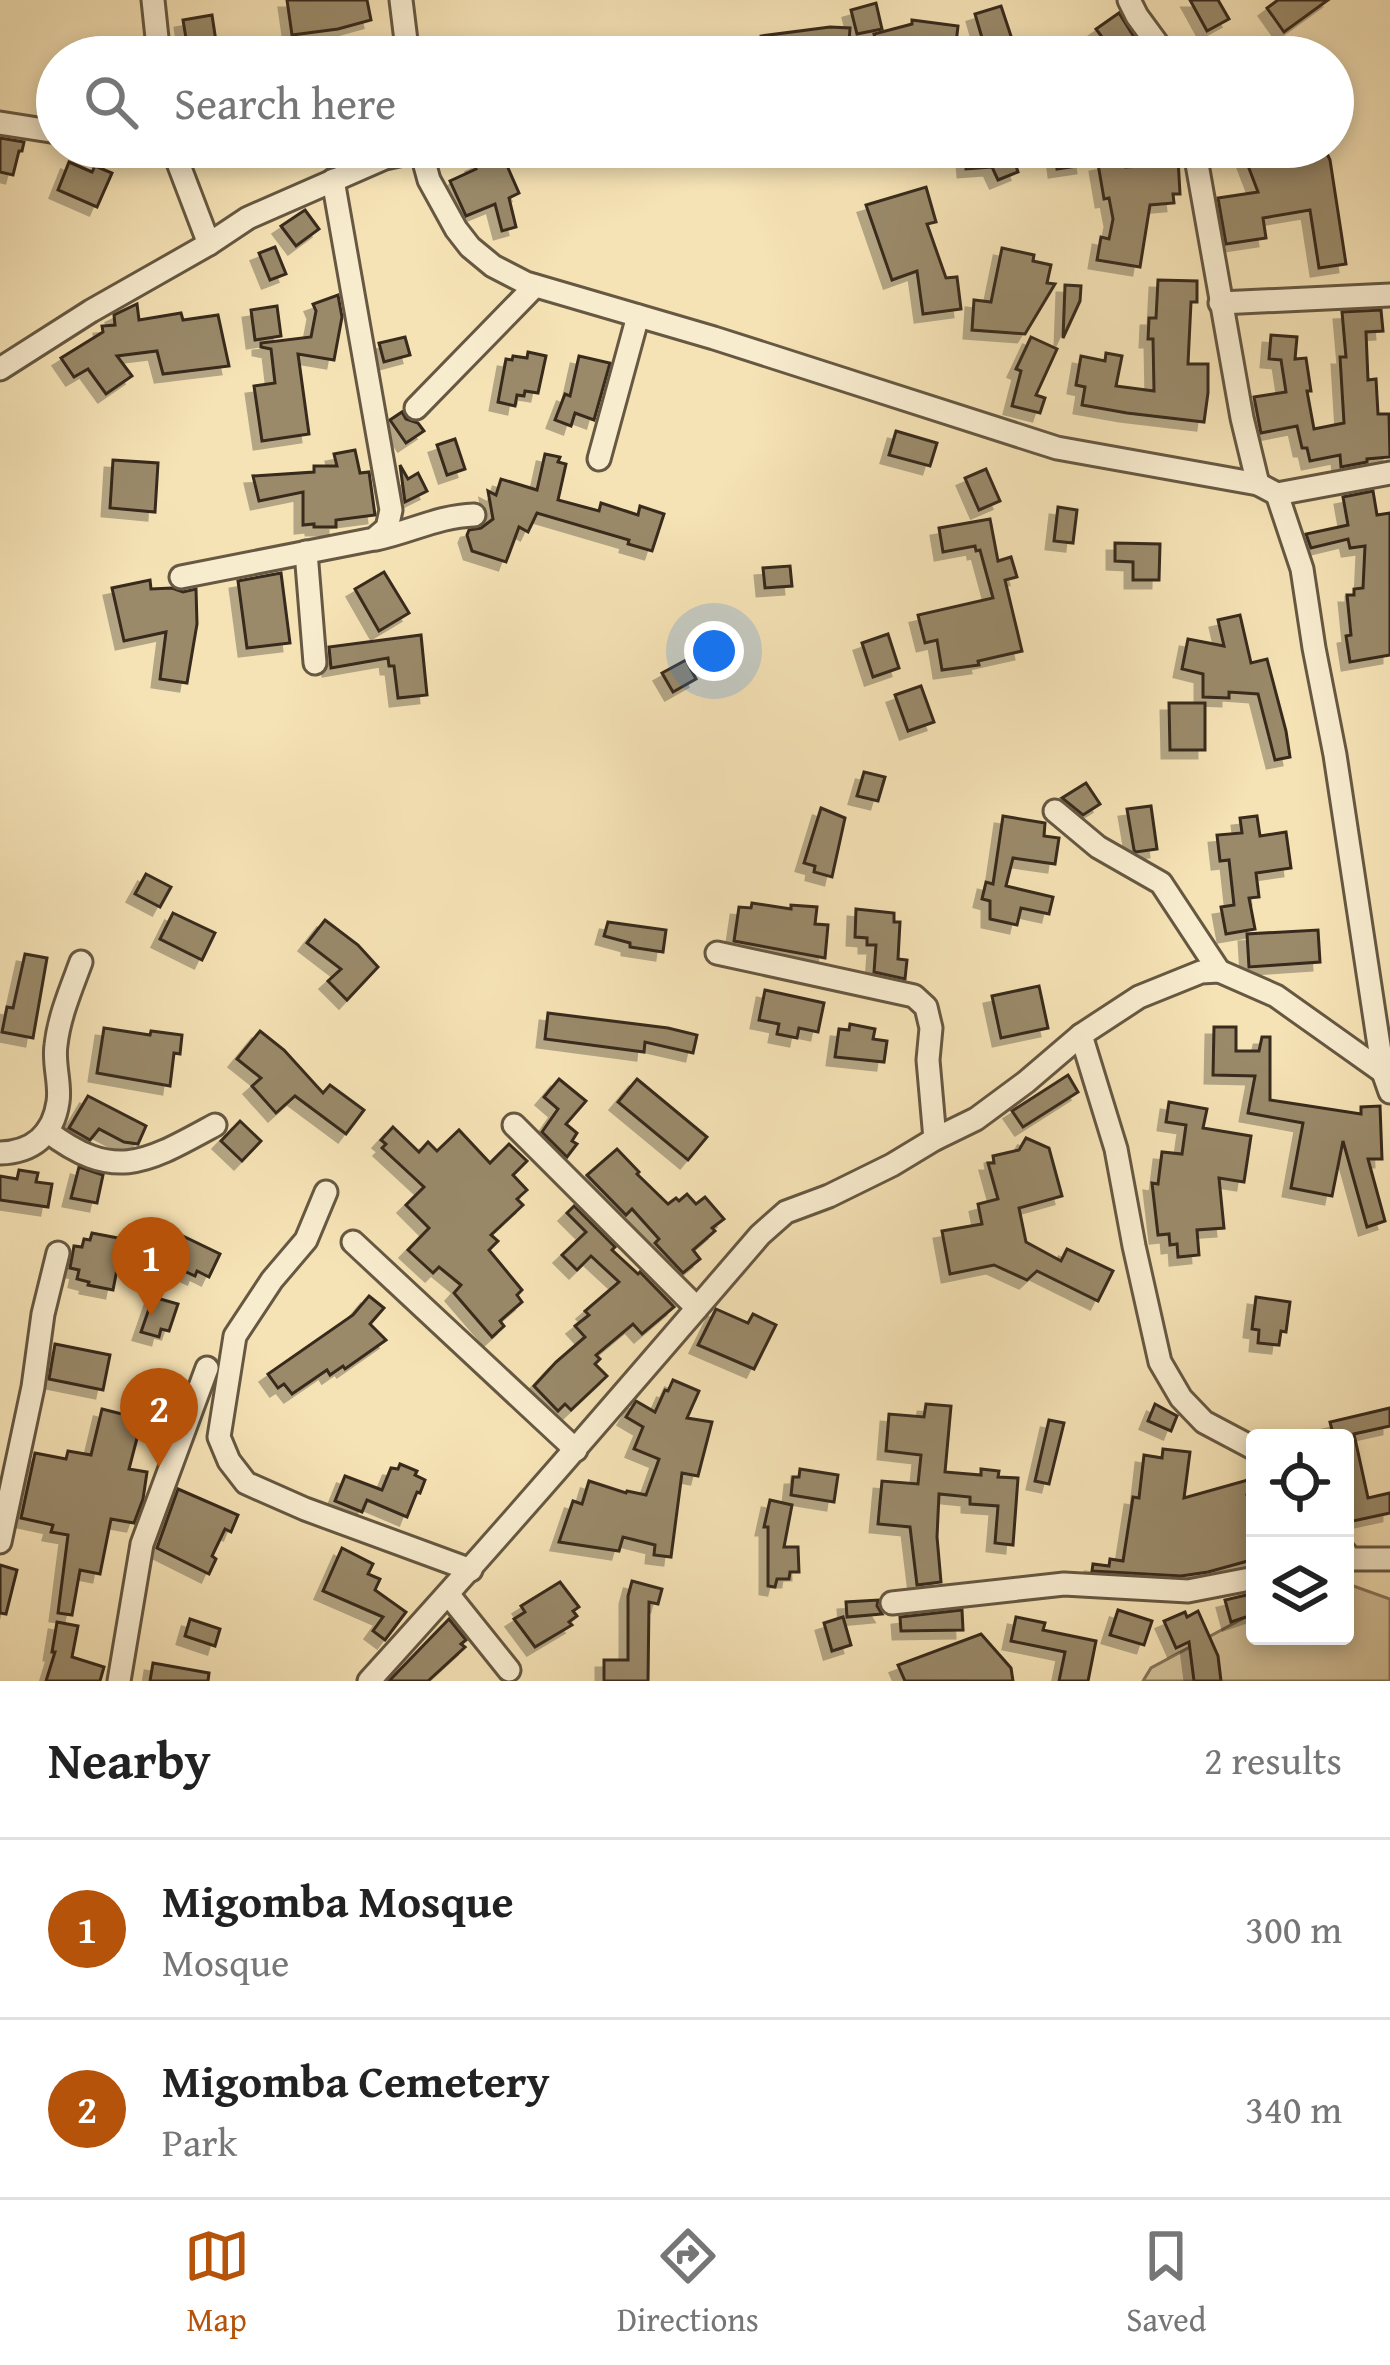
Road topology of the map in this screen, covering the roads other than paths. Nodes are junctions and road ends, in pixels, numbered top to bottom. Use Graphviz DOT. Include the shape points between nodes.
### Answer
graph roads {
  1 [pos="153,0"];
  2 [pos="401,0"];
  3 [pos="1130,0"];
  4 [pos="157,36"];
  5 [pos="406,36"];
  6 [pos="1152,36"];
  7 [pos="0,123"];
  8 [pos="36,129"];
  9 [pos="180,168"];
  10 [pos="361,168"];
  11 [pos="426,168"];
  12 [pos="1198,168"];
  13 [pos="333,180"];
  14 [pos="209,244"];
  15 [pos="535,286"];
  16 [pos="1390,295"];
  17 [pos="1220,303"];
  18 [pos="638,316"];
  19 [pos="0,370"];
  20 [pos="416,408"];
  21 [pos="599,459"];
  22 [pos="1390,472"];
  23 [pos="1268,489"];
  24 [pos="474,514"];
  25 [pos="374,539"];
  26 [pos="306,552"];
  27 [pos="181,577"];
  28 [pos="315,663"];
  29 [pos="1055,812"];
  30 [pos="717,952"];
  31 [pos="81,962"];
  32 [pos="1219,971"];
  33 [pos="1081,1035"];
  34 [pos="1387,1082"];
  35 [pos="514,1124"];
  36 [pos="215,1126"];
  37 [pos="47,1131"];
  38 [pos="935,1139"];
  39 [pos="0,1154"];
  40 [pos="326,1192"];
  41 [pos="353,1242"];
  42 [pos="58,1253"];
  43 [pos="697,1308"];
  44 [pos="207,1368"];
  45 [pos="1246,1444"];
  46 [pos="576,1450"];
  47 [pos="0,1542"];
  48 [pos="1354,1557"];
  49 [pos="1390,1559"];
  50 [pos="471,1570"];
  51 [pos="1246,1580"];
  52 [pos="448,1594"];
  53 [pos="892,1603"];
  54 [pos="509,1670"];
  55 [pos="119,1681"];
  56 [pos="369,1681"];
  1 -- 4 [label="street"];
  2 -- 5 [label="street"];
  3 -- 6 [label="street"];
  7 -- 8 [label="street"];
  9 -- 14 [label="street"];
  10 -- 13 [label="street"];
  11 -- 15 [label="street" via="470,247"];
  12 -- 17 [label="street"];
  13 -- 14 [label="street"];
  13 -- 25 [label="street" via="391,511"];
  14 -- 19 [label="street"];
  15 -- 18 [label="street"];
  15 -- 20 [label="street"];
  16 -- 17 [label="street"];
  17 -- 23 [label="street" via="1242,418"];
  18 -- 21 [label="street"];
  18 -- 23 [label="street" via="1057,448"];
  22 -- 23 [label="street"];
  23 -- 34 [label="street" via="1302,569"];
  24 -- 25 [label="street"];
  25 -- 26 [label="street"];
  26 -- 27 [label="street"];
  26 -- 28 [label="street"];
  29 -- 32 [label="street" via="1161,883"];
  30 -- 38 [label="street" via="914,996 931,1028"];
  31 -- 37 [label="street" via="55,1046 58,1103"];
  32 -- 33 [label="street" via="1139,997"];
  32 -- 34 [label="street" via="1276,996"];
  33 -- 38 [label="street" via="997,1106"];
  33 -- 45 [label="street" via="1116,1149 1160,1362 1204,1422"];
  35 -- 43 [label="street"];
  36 -- 37 [label="street" via="129,1164 91,1156"];
  37 -- 39 [label="street" via="35,1146"];
  38 -- 43 [label="street" via="786,1212"];
  40 -- 50 [label="street" via="306,1240 235,1336 219,1437 246,1484"];
  41 -- 46 [label="street"];
  42 -- 47 [label="street"];
  43 -- 46 [label="street"];
  44 -- 55 [label="street" via="142,1544"];
  46 -- 50 [label="street"];
  48 -- 49 [label="street"];
  50 -- 52 [label="street"];
  51 -- 53 [label="street" via="1188,1591 1064,1584"];
  52 -- 54 [label="street"];
  52 -- 56 [label="street"];
}
